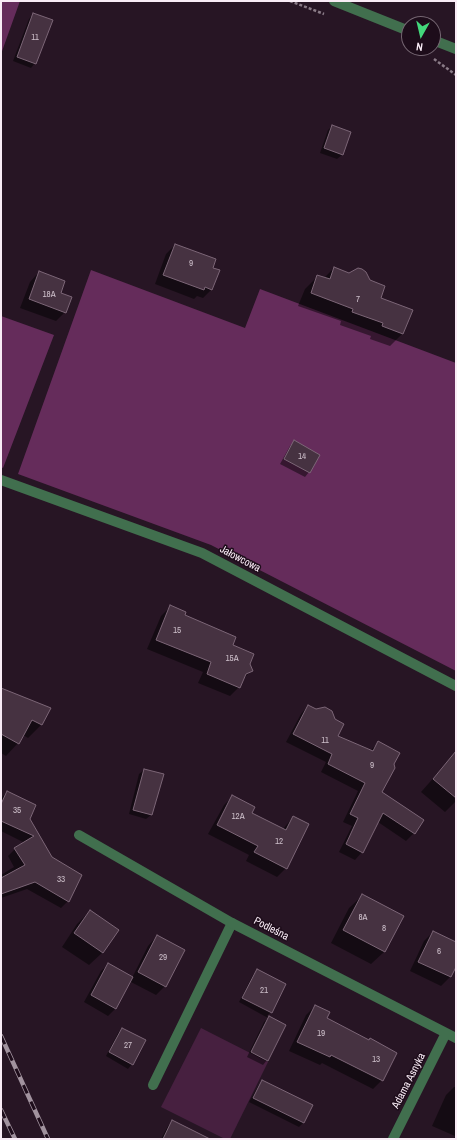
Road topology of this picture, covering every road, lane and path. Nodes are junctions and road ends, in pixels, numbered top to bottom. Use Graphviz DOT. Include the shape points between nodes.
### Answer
graph roads {
  1 [pos="334,1"];
  2 [pos="401,28"];
  3 [pos="441,43"];
  4 [pos="456,49"];
  5 [pos="430,56"];
  6 [pos="456,75"];
  7 [pos="1,480"];
  8 [pos="456,686"];
  9 [pos="79,835"];
  10 [pos="232,923"];
  11 [pos="446,1033"];
  12 [pos="456,1038"];
  13 [pos="153,1085"];
  14 [pos="393,1139"];
  1 -- 2 [label="street"];
  3 -- 4 [label="street"];
  5 -- 6 [label="path"];
  7 -- 8 [label="street, Jałowcowa" via="202,553"];
  9 -- 10 [label="street, Podleśna"];
  10 -- 11 [label="street, Podleśna"];
  10 -- 13 [label="street"];
  11 -- 12 [label="street, Podleśna"];
  11 -- 14 [label="street, Adama Asnyka"];
}
